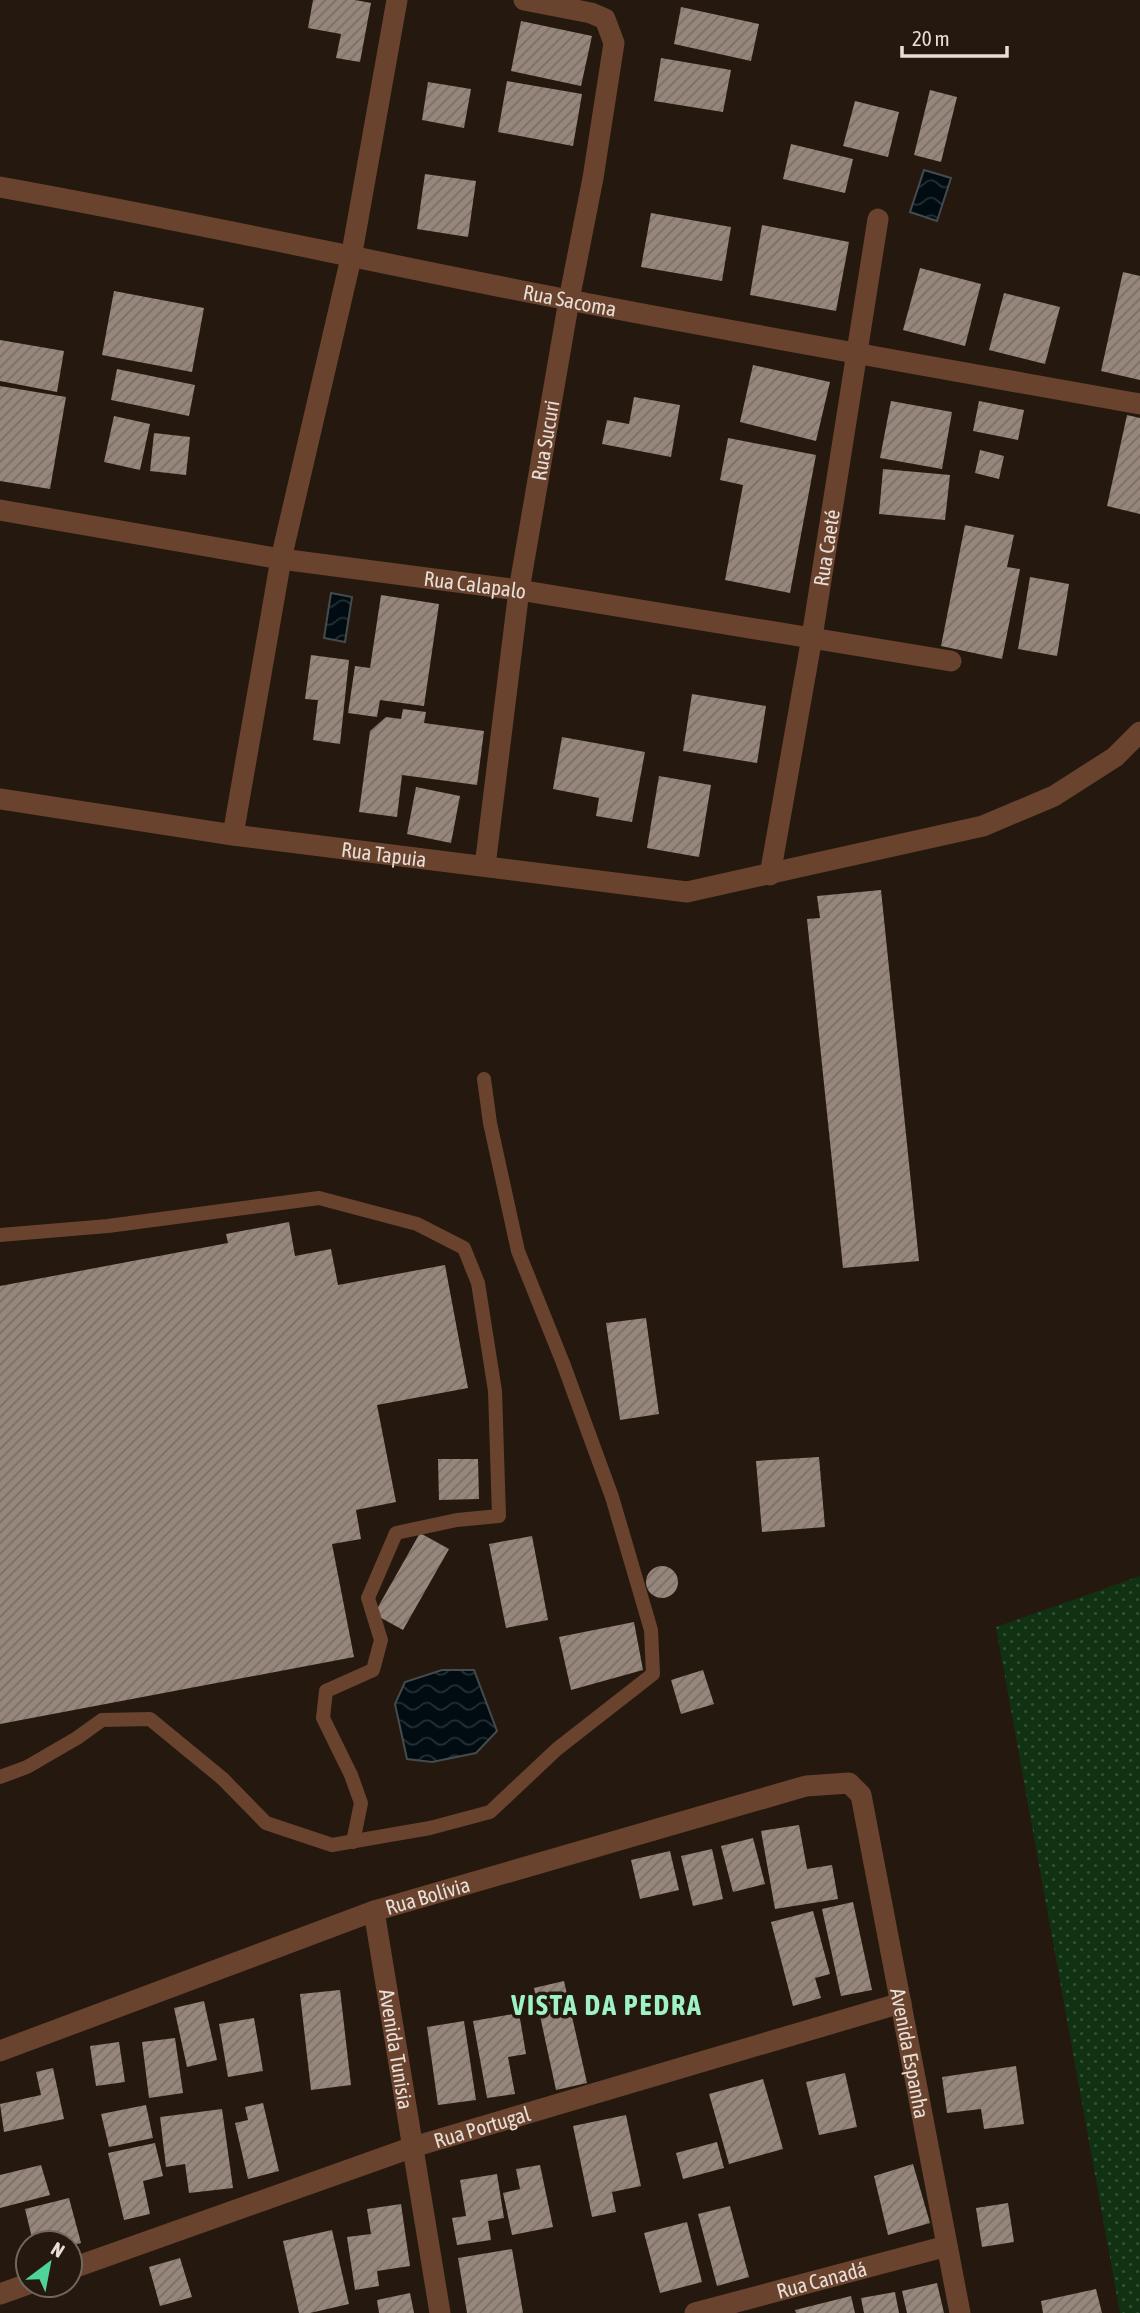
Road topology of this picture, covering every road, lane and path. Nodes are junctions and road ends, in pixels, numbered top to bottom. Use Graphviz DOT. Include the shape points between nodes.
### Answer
graph roads {
  1 [pos="397,0"];
  2 [pos="524,0"];
  3 [pos="0,187"];
  4 [pos="878,219"];
  5 [pos="351,258"];
  6 [pos="569,300"];
  7 [pos="857,352"];
  8 [pos="1140,404"];
  9 [pos="0,510"];
  10 [pos="281,559"];
  11 [pos="519,590"];
  12 [pos="812,637"];
  13 [pos="951,662"];
  14 [pos="1140,732"];
  15 [pos="0,799"];
  16 [pos="233,835"];
  17 [pos="485,866"];
  18 [pos="771,875"];
  19 [pos="484,1079"];
  20 [pos="0,1235"];
  21 [pos="0,1777"];
  22 [pos="861,1795"];
  23 [pos="353,1842"];
  24 [pos="374,1911"];
  25 [pos="901,2003"];
  26 [pos="0,2051"];
  27 [pos="413,2147"];
  28 [pos="947,2246"];
  29 [pos="84,2264"];
  30 [pos="440,2313"];
  31 [pos="695,2313"];
  32 [pos="960,2313"];
  1 -- 5 [label="street"];
  2 -- 6 [label="street, Rua Sucuri" via="605,19 614,43"];
  3 -- 5 [label="street, Rua Sacoma"];
  4 -- 7 [label="street, Rua Caeté"];
  5 -- 6 [label="street, Rua Sacoma"];
  5 -- 10 [label="street"];
  6 -- 7 [label="street, Rua Sacoma"];
  6 -- 11 [label="street, Rua Sucuri"];
  7 -- 8 [label="street, Rua Sacoma"];
  7 -- 12 [label="street, Rua Caeté"];
  9 -- 10 [label="street, Rua Calapalo"];
  10 -- 11 [label="street, Rua Calapalo"];
  10 -- 16 [label="street"];
  11 -- 12 [label="street, Rua Calapalo"];
  11 -- 17 [label="street, Rua Sucuri"];
  12 -- 13 [label="street, Rua Calapalo"];
  12 -- 18 [label="street, Rua Caeté"];
  14 -- 18 [label="street, Rua Tapuia" via="1115,757 1054,796 983,826"];
  15 -- 16 [label="street, Rua Tapuia"];
  16 -- 17 [label="street, Rua Tapuia"];
  17 -- 18 [label="street, Rua Tapuia" via="687,892"];
  19 -- 23 [label="lane" via="517,1251 612,1497 651,1630 653,1674 557,1749 489,1812"];
  20 -- 23 [label="lane" via="108,1226 319,1198 417,1224 464,1248 478,1283 495,1391 499,1516 396,1533 374,1579 368,1598 381,1640 373,1670 326,1691 323,1718 361,1803"];
  21 -- 23 [label="lane" via="27,1767 102,1720 150,1719 223,1779 266,1823 332,1845"];
  22 -- 24 [label="street, Rua Bolívia" via="849,1783 806,1786"];
  22 -- 25 [label="street, Avenida Espanha"];
  24 -- 26 [label="street, Rua Bolívia"];
  24 -- 27 [label="street, Avenida Tunisia"];
  25 -- 27 [label="street, Rua Portugal"];
  25 -- 28 [label="street, Avenida Espanha"];
  27 -- 29 [label="street, Rua Portugal"];
  27 -- 30 [label="street, Avenida Tunisia"];
  28 -- 31 [label="street, Rua Canadá"];
  28 -- 32 [label="street, Avenida Espanha"];
}
